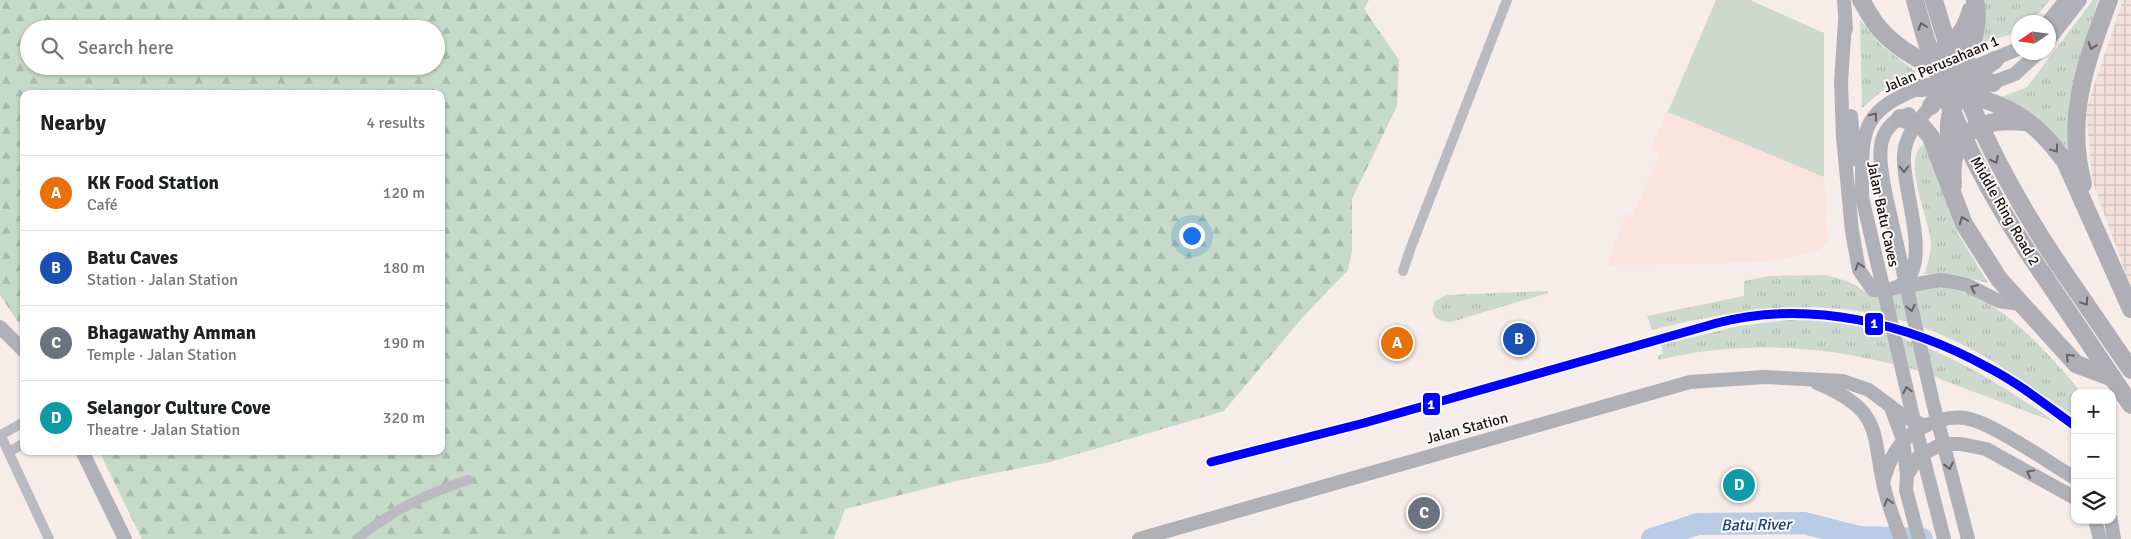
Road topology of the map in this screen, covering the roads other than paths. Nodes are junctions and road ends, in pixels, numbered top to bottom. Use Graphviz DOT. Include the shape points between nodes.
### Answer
graph roads {
  1 [pos="1507,0"];
  2 [pos="1844,0"];
  3 [pos="1861,0"];
  4 [pos="1915,0"];
  5 [pos="1934,0"];
  6 [pos="1974,0"];
  7 [pos="2066,0"];
  8 [pos="2080,0"];
  9 [pos="2109,0"];
  10 [pos="2054,15"];
  11 [pos="1846,22"];
  12 [pos="2056,31"];
  13 [pos="2011,52"];
  14 [pos="1920,58"];
  15 [pos="1995,60"];
  16 [pos="2031,60"];
  17 [pos="1994,83"];
  18 [pos="1959,84"];
  19 [pos="1919,88"];
  20 [pos="1931,106"];
  21 [pos="1908,120"];
  22 [pos="2028,122"];
  23 [pos="1952,168"];
  24 [pos="1954,195"];
  25 [pos="1862,197"];
  26 [pos="2095,228"];
  27 [pos="1403,271"];
  28 [pos="1894,288"];
  29 [pos="2019,304"];
  30 [pos="2131,309"];
  31 [pos="0,327"];
  32 [pos="20,347"];
  33 [pos="2131,370"];
  34 [pos="2113,378"];
  35 [pos="1810,380"];
  36 [pos="2131,405"];
  37 [pos="1891,406"];
  38 [pos="20,424"];
  39 [pos="1925,426"];
  40 [pos="0,434"];
  41 [pos="1903,440"];
  42 [pos="20,446"];
  43 [pos="9,452"];
  44 [pos="84,455"];
  45 [pos="1907,475"];
  46 [pos="2071,476"];
  47 [pos="468,480"];
  48 [pos="1883,482"];
  49 [pos="2071,495"];
  50 [pos="2096,524"];
  51 [pos="2112,524"];
  52 [pos="49,539"];
  53 [pos="125,539"];
  54 [pos="357,539"];
  55 [pos="1139,539"];
  56 [pos="1901,539"];
  57 [pos="1919,539"];
  58 [pos="1944,539"];
  59 [pos="1968,539"];
  60 [pos="2100,539"];
  61 [pos="2114,539"];
  1 -- 27 [label="street"];
  2 -- 11 [label="main road, Jalan Batu Caves"];
  3 -- 14 [label="highway" via="1889,38"];
  34 -- 4 [label="highway, Middle Ring Road 2, one-way, bridge" via="1997,202 1965,140 1933,58"];
  5 -- 33 [label="highway, Middle Ring Road 2, one-way, bridge" via="1964,88 2001,171 2057,262"];
  6 -- 14 [label="highway" via="1958,39 1944,50"];
  6 -- 18 [label="highway" via="1977,24"];
  7 -- 10 [label="main road"];
  8 -- 12 [label="main road"];
  9 -- 26 [label="highway, one-way" via="2082,75 2075,127 2080,170"];
  11 -- 25 [label="main road, Jalan Batu Caves" via="1852,135"];
  28 -- 11 [label="main road, one-way" via="1873,290 1859,270 1855,254 1843,137 1841,82"];
  13 -- 15 [label="main road, Jalan Perusahaan 1"];
  14 -- 18 [label="highway"];
  15 -- 18 [label="highway"];
  16 -- 17 [label="main road" via="2019,72"];
  17 -- 18 [label="highway"];
  18 -- 19 [label="highway"];
  18 -- 20 [label="highway"];
  18 -- 22 [label="highway"];
  18 -- 23 [label="highway" via="1949,123"];
  25 -- 19 [label="main road, Jalan Perusahaan 1, one-way" via="1866,126 1881,107"];
  20 -- 21 [label="main road"];
  21 -- 24 [label="highway" via="1931,137"];
  21 -- 28 [label="main road, one-way" via="1904,178 1917,262 1908,280"];
  21 -- 59 [label="main road, Jalan Batu Caves, one-way, bridge" via="1886,130 1880,145 1880,161 1932,403"];
  22 -- 23 [label="highway" via="1988,122 1970,130 1962,137"];
  22 -- 26 [label="highway, one-way" via="2049,140 2065,162"];
  23 -- 24 [label="highway"];
  29 -- 24 [label="highway, one-way" via="1982,255 1964,224"];
  58 -- 25 [label="main road, Jalan Batu Caves, one-way, bridge"];
  26 -- 30 [label="highway"];
  29 -- 28 [label="main road, one-way" via="1999,302 1967,285 1940,280"];
  34 -- 29 [label="highway, one-way" via="2076,364"];
  31 -- 32 [label="main road"];
  34 -- 36 [label="highway, Middle Ring Road 2"];
  35 -- 37 [label="main road, Jalan Station" via="1854,383"];
  35 -- 48 [label="main road, Jalan Station" via="1851,399 1862,409 1878,445"];
  35 -- 55 [label="main road, Jalan Station" via="1765,377 1708,380 1675,386"];
  37 -- 39 [label="main road, Jalan Station"];
  37 -- 41 [label="main road"];
  38 -- 40 [label="street"];
  39 -- 41 [label="main road"];
  39 -- 46 [label="main road" via="1955,418 1976,421"];
  40 -- 43 [label="street"];
  41 -- 45 [label="main road"];
  41 -- 48 [label="main road" via="1888,465"];
  42 -- 43 [label="street"];
  43 -- 52 [label="street"];
  44 -- 53 [label="main road"];
  49 -- 45 [label="main road, one-way" via="1986,449 1961,444 1942,444 1926,451 1912,464"];
  45 -- 57 [label="main road" via="1906,490"];
  47 -- 54 [label="street" via="429,494 396,511"];
  56 -- 48 [label="main road, one-way"];
  50 -- 60 [label="main road"];
  51 -- 61 [label="main road"];
}
